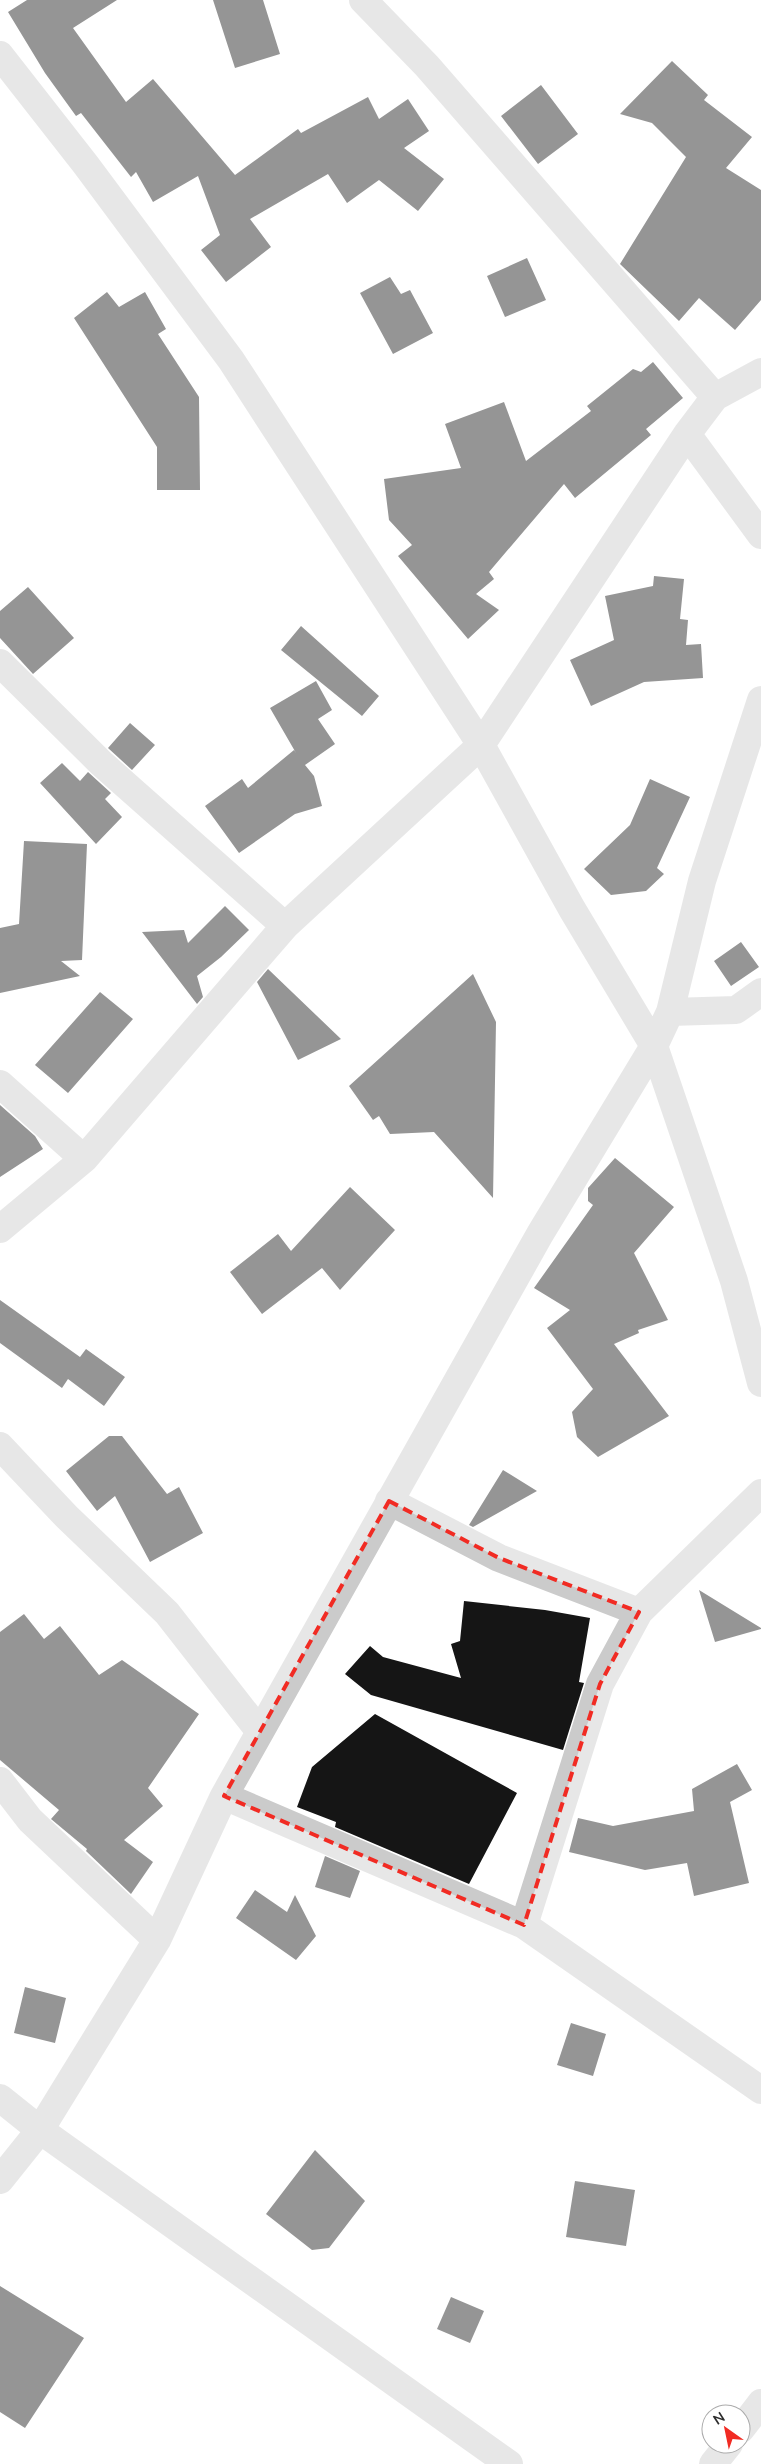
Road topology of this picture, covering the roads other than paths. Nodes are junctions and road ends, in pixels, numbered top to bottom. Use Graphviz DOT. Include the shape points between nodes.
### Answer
graph roads {
  1 [pos="362,0"];
  2 [pos="0,55"];
  3 [pos="761,372"];
  4 [pos="715,397"];
  5 [pos="687,434"];
  6 [pos="761,535"];
  7 [pos="0,663"];
  8 [pos="761,700"];
  9 [pos="481,745"];
  10 [pos="285,926"];
  11 [pos="761,992"];
  12 [pos="670,1012"];
  13 [pos="654,1046"];
  14 [pos="0,1084"];
  15 [pos="84,1159"];
  16 [pos="0,1229"];
  17 [pos="761,1383"];
  18 [pos="0,1446"];
  19 [pos="761,1493"];
  20 [pos="389,1501"];
  21 [pos="639,1612"];
  22 [pos="260,1732"];
  23 [pos="0,1781"];
  24 [pos="224,1796"];
  25 [pos="524,1925"];
  26 [pos="156,1940"];
  27 [pos="761,2090"];
  28 [pos="0,2098"];
  29 [pos="40,2130"];
  30 [pos="0,2180"];
  31 [pos="761,2403"];
  32 [pos="751,2416"];
  33 [pos="721,2454"];
  34 [pos="509,2464"];
  35 [pos="713,2464"];
  1 -- 4 [label="street" via="427,66"];
  2 -- 9 [label="street" via="230,360"];
  3 -- 4 [label="street"];
  4 -- 5 [label="street"];
  5 -- 6 [label="street"];
  5 -- 9 [label="street"];
  7 -- 10 [label="street" via="101,763"];
  8 -- 12 [label="street" via="702,881"];
  9 -- 10 [label="street"];
  9 -- 13 [label="street" via="572,909"];
  10 -- 15 [label="street"];
  11 -- 12 [label="street" via="736,1010"];
  12 -- 13 [label="street"];
  13 -- 17 [label="street" via="734,1281"];
  13 -- 20 [label="street" via="540,1234"];
  14 -- 15 [label="street"];
  15 -- 16 [label="street"];
  18 -- 22 [label="street" via="67,1517 167,1614"];
  19 -- 21 [label="street"];
  20 -- 21 [label="street" via="499,1558"];
  20 -- 22 [label="street"];
  21 -- 25 [label="street" via="600,1684"];
  22 -- 24 [label="street"];
  23 -- 26 [label="street" via="30,1820"];
  24 -- 25 [label="street"];
  24 -- 26 [label="street"];
  25 -- 27 [label="street"];
  26 -- 29 [label="street"];
  28 -- 29 [label="street"];
  29 -- 30 [label="street"];
  29 -- 34 [label="street"];
  31 -- 32 [label="street"];
  33 -- 35 [label="street"];
}
